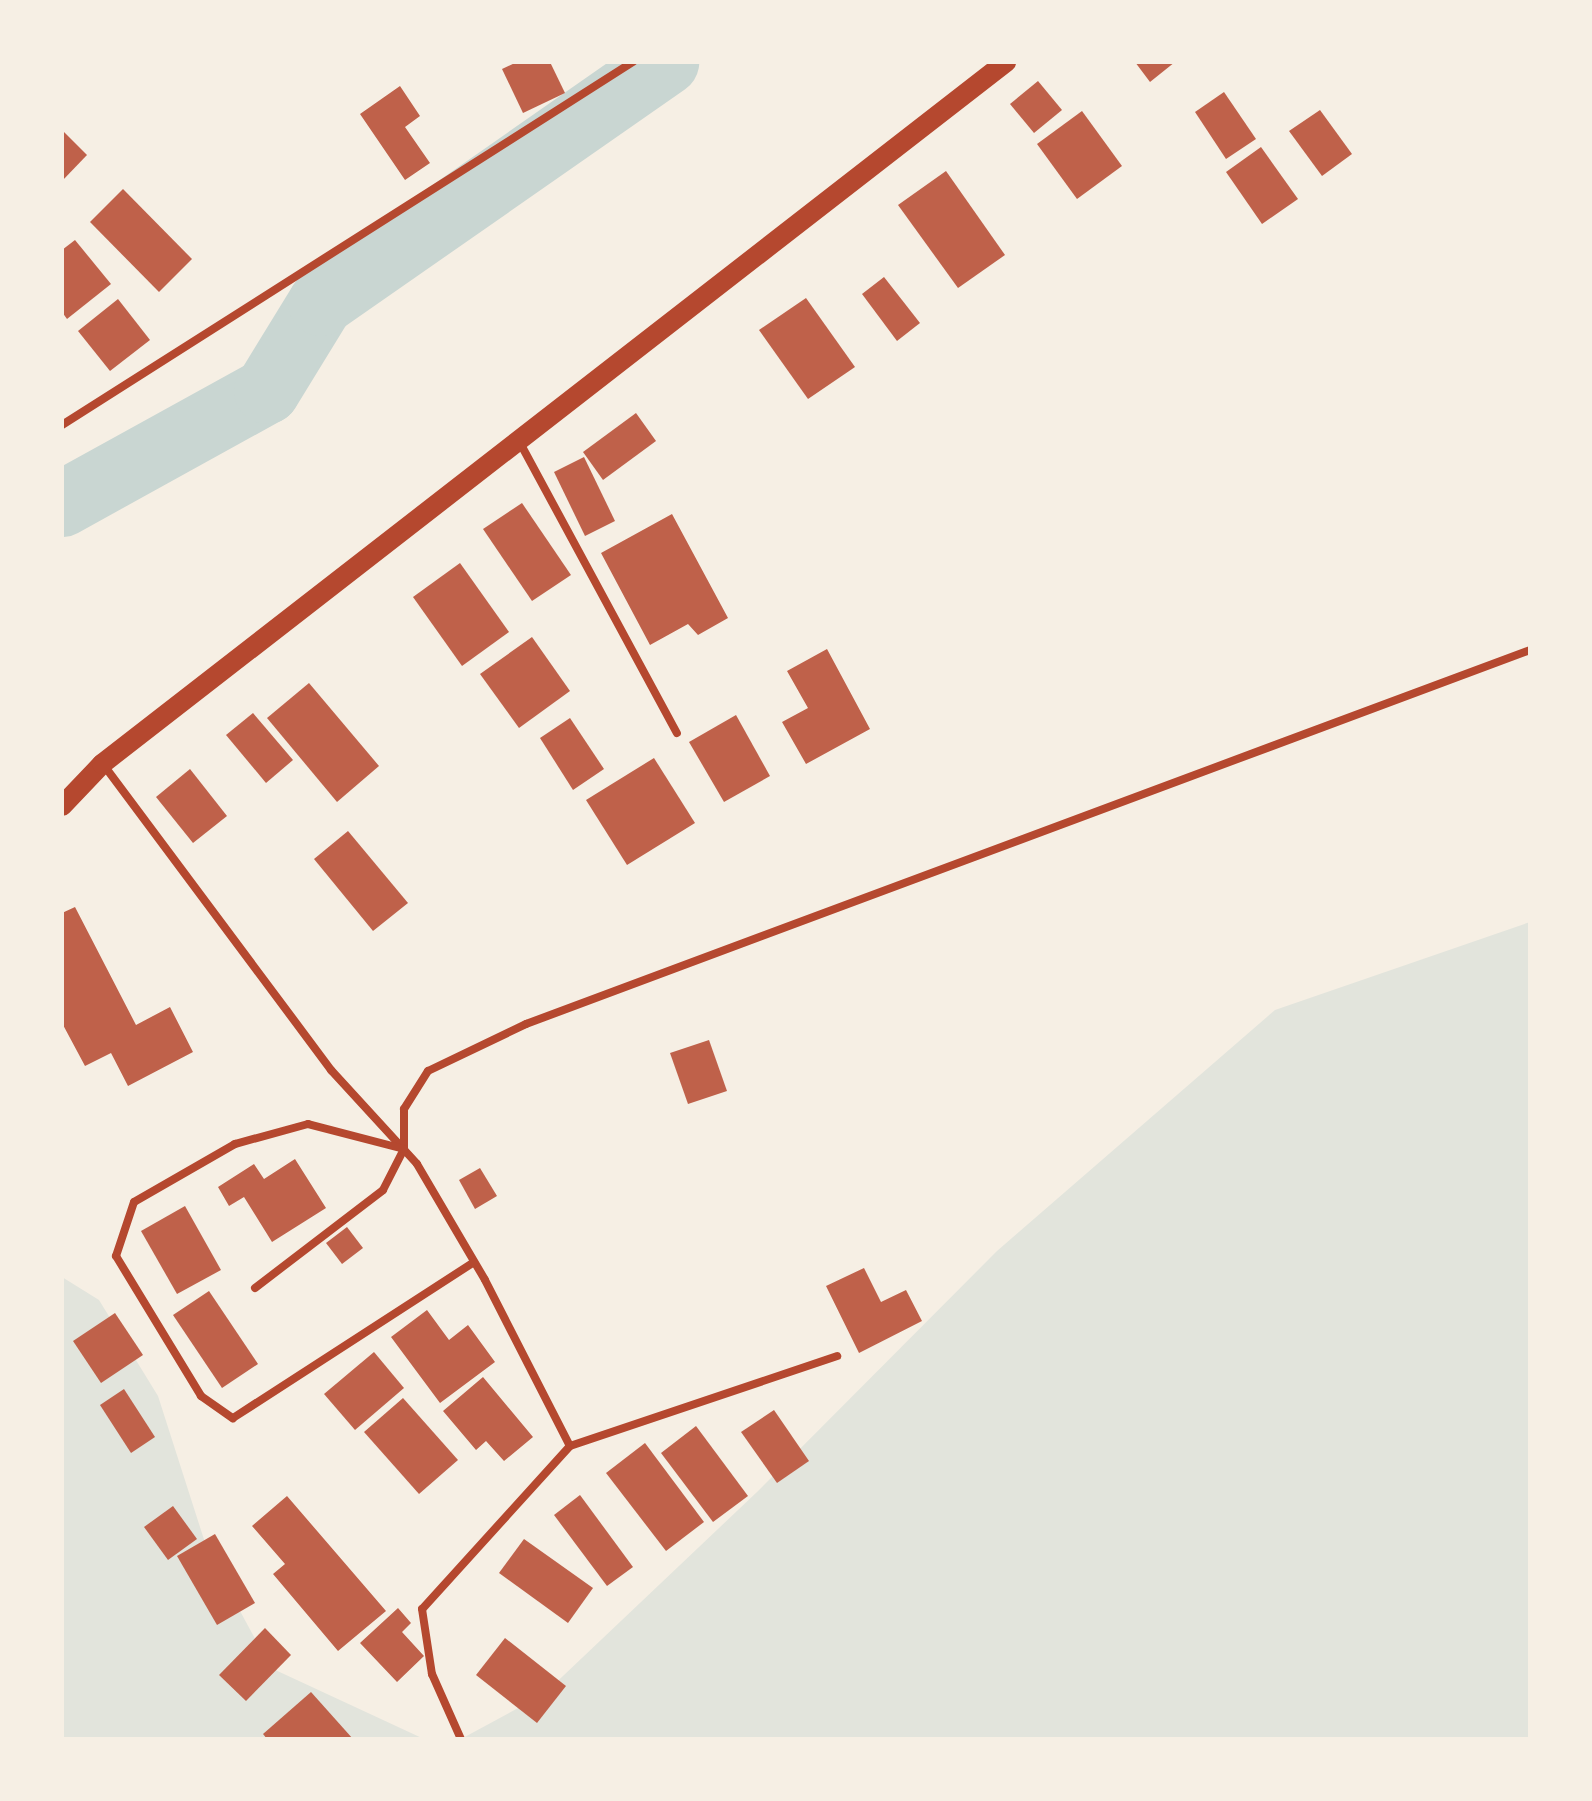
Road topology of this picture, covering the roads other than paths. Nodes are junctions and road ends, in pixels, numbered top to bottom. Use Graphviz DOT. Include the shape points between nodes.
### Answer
graph roads {
  1 [pos="633,62"];
  2 [pos="1006,62"];
  3 [pos="62,425"];
  4 [pos="519,440"];
  5 [pos="1530,650"];
  6 [pos="677,733"];
  7 [pos="102,764"];
  8 [pos="62,806"];
  9 [pos="404,1149"];
  10 [pos="474,1262"];
  11 [pos="255,1288"];
  12 [pos="837,1356"];
  13 [pos="570,1446"];
  14 [pos="461,1739"];
  1 -- 3 [label="street"];
  2 -- 4 [label="main road"];
  4 -- 6 [label="street"];
  4 -- 7 [label="main road"];
  5 -- 9 [label="street" via="526,1024 428,1071 404,1109"];
  7 -- 8 [label="main road"];
  7 -- 9 [label="street" via="331,1070"];
  9 -- 10 [label="street"];
  9 -- 10 [label="street" via="308,1124 235,1144 134,1202 116,1256 201,1396 233,1418"];
  9 -- 11 [label="street" via="383,1190"];
  10 -- 13 [label="street"];
  12 -- 13 [label="street"];
  13 -- 14 [label="street" via="422,1609 432,1674"];
}
